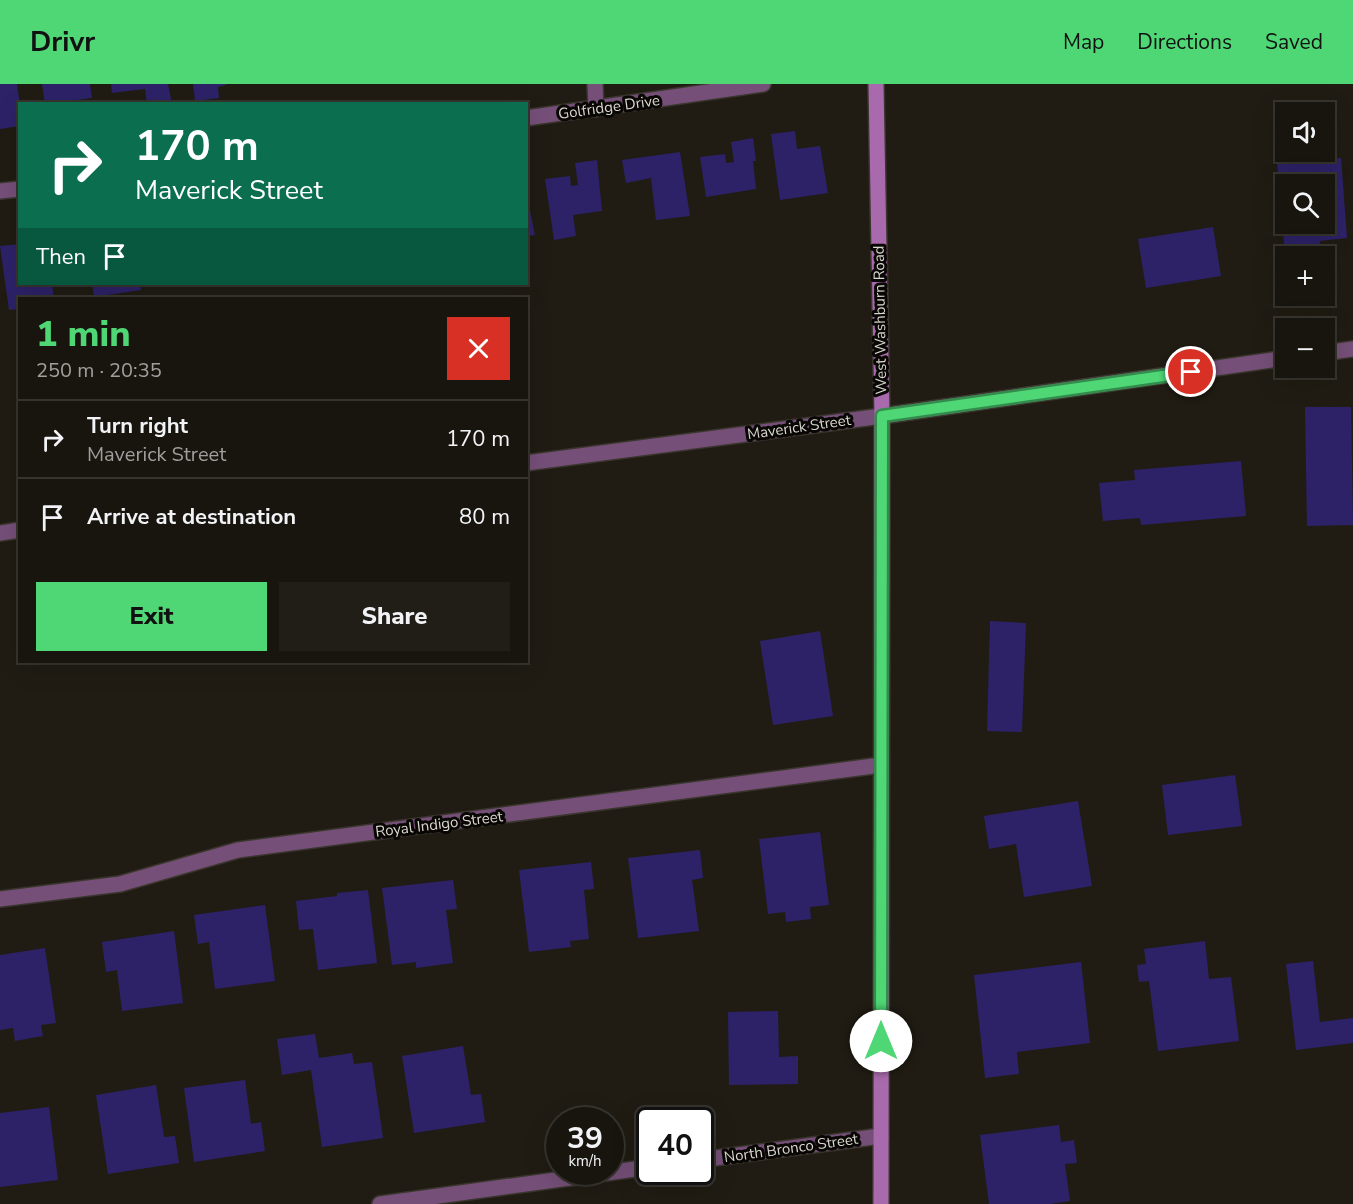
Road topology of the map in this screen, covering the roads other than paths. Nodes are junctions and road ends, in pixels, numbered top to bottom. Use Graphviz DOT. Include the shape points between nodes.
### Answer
graph roads {
  1 [pos="595,84"];
  2 [pos="763,84"];
  3 [pos="876,84"];
  4 [pos="596,109"];
  5 [pos="528,118"];
  6 [pos="18,189"];
  7 [pos="0,191"];
  8 [pos="1353,349"];
  9 [pos="1335,351"];
  10 [pos="1275,360"];
  11 [pos="882,416"];
  12 [pos="528,463"];
  13 [pos="18,530"];
  14 [pos="0,533"];
  15 [pos="881,765"];
  16 [pos="0,899"];
  17 [pos="881,1136"];
  18 [pos="714,1158"];
  19 [pos="636,1169"];
  20 [pos="380,1204"];
  21 [pos="880,1204"];
  1 -- 4 [label="street"];
  2 -- 4 [label="street, Golfridge Drive"];
  3 -- 11 [label="street, West Washburn Road"];
  4 -- 5 [label="street, Golfridge Drive"];
  6 -- 7 [label="street"];
  8 -- 9 [label="street"];
  10 -- 11 [label="street, Maverick Street"];
  11 -- 12 [label="street, Maverick Street"];
  11 -- 15 [label="street, West Washburn Road"];
  13 -- 14 [label="street"];
  15 -- 16 [label="street, Royal Indigo Street" via="238,850 120,884"];
  15 -- 17 [label="street, West Washburn Road"];
  17 -- 18 [label="street, North Bronco Street"];
  17 -- 21 [label="street, West Washburn Road"];
  19 -- 20 [label="street"];
}
